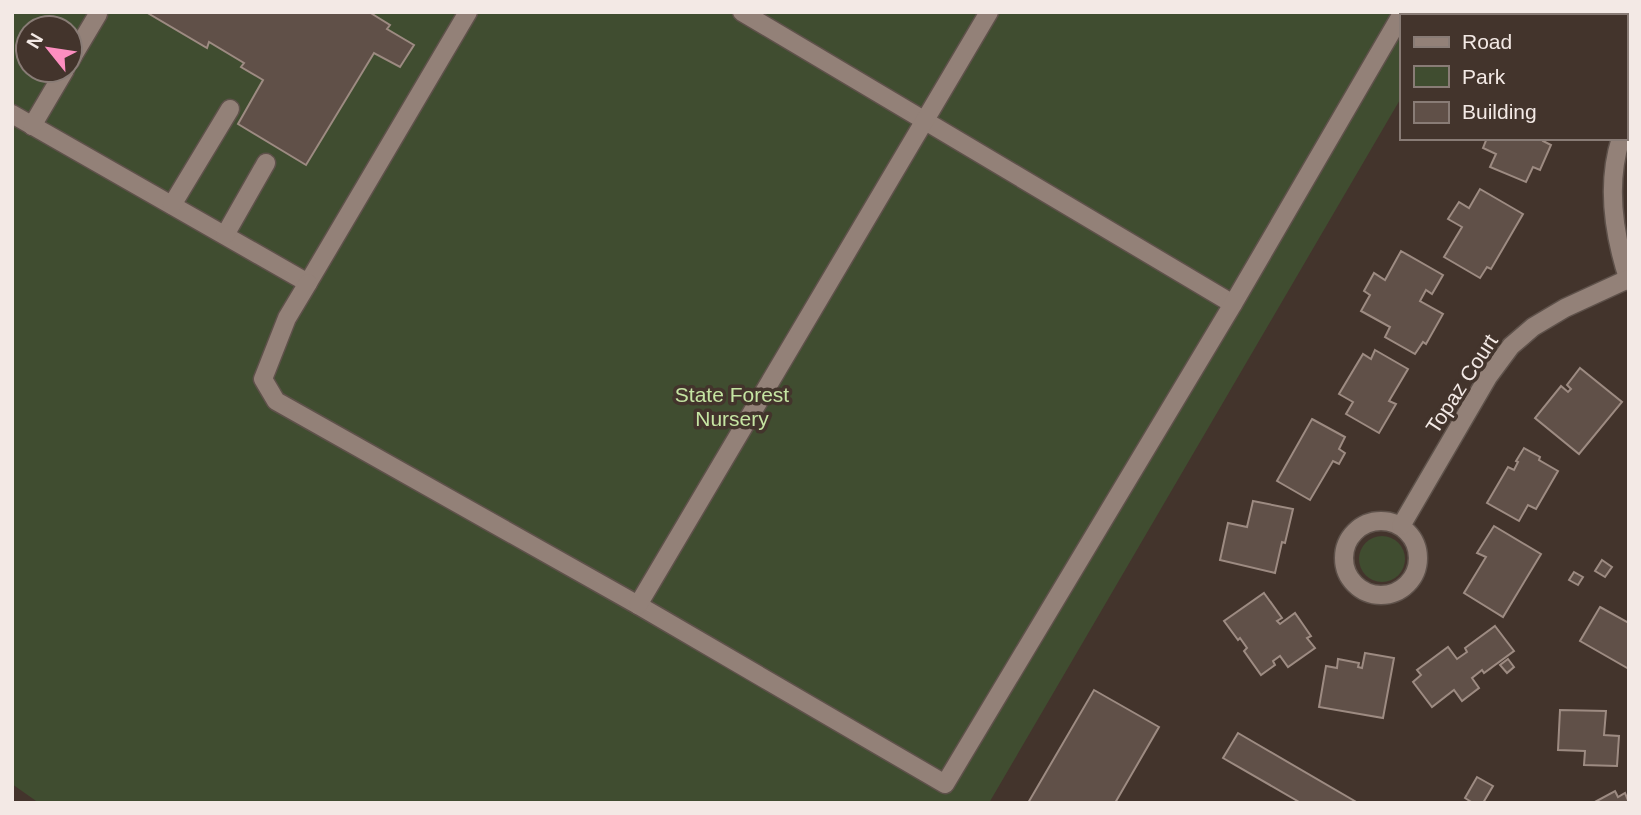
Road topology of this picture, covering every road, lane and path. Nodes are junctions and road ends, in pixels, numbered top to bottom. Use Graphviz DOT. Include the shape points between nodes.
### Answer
graph roads {
  1 [pos="468,12"];
  2 [pos="742,12"];
  3 [pos="989,12"];
  4 [pos="98,14"];
  5 [pos="1400,17"];
  6 [pos="84,38"];
  7 [pos="57,84"];
  8 [pos="230,108"];
  9 [pos="12,114"];
  10 [pos="925,121"];
  11 [pos="32,125"];
  12 [pos="1620,140"];
  13 [pos="266,163"];
  14 [pos="172,205"];
  15 [pos="225,235"];
  16 [pos="1628,280"];
  17 [pos="308,283"];
  18 [pos="1233,304"];
  19 [pos="1401,526"];
  20 [pos="638,605"];
  1 -- 17 [label="street"];
  2 -- 10 [label="street"];
  3 -- 10 [label="street"];
  4 -- 6 [label="street"];
  5 -- 18 [label="street"];
  7 -- 11 [label="street"];
  8 -- 14 [label="street"];
  9 -- 11 [label="street"];
  10 -- 18 [label="street"];
  10 -- 20 [label="street"];
  11 -- 14 [label="street"];
  12 -- 16 [label="street" via="1612,200"];
  13 -- 15 [label="street"];
  14 -- 15 [label="street"];
  15 -- 17 [label="street"];
  16 -- 19 [label="street, Topaz Court" via="1565,308 1511,346"];
  17 -- 20 [label="street" via="286,318 263,379 276,401"];
  18 -- 20 [label="street" via="945,785"];
  19 -- 19 [label="street" via="1376,520 1364,525 1347,543 1345,569 1360,588 1371,594 1394,593 1413,578 1419,555 1410,533"];
}
